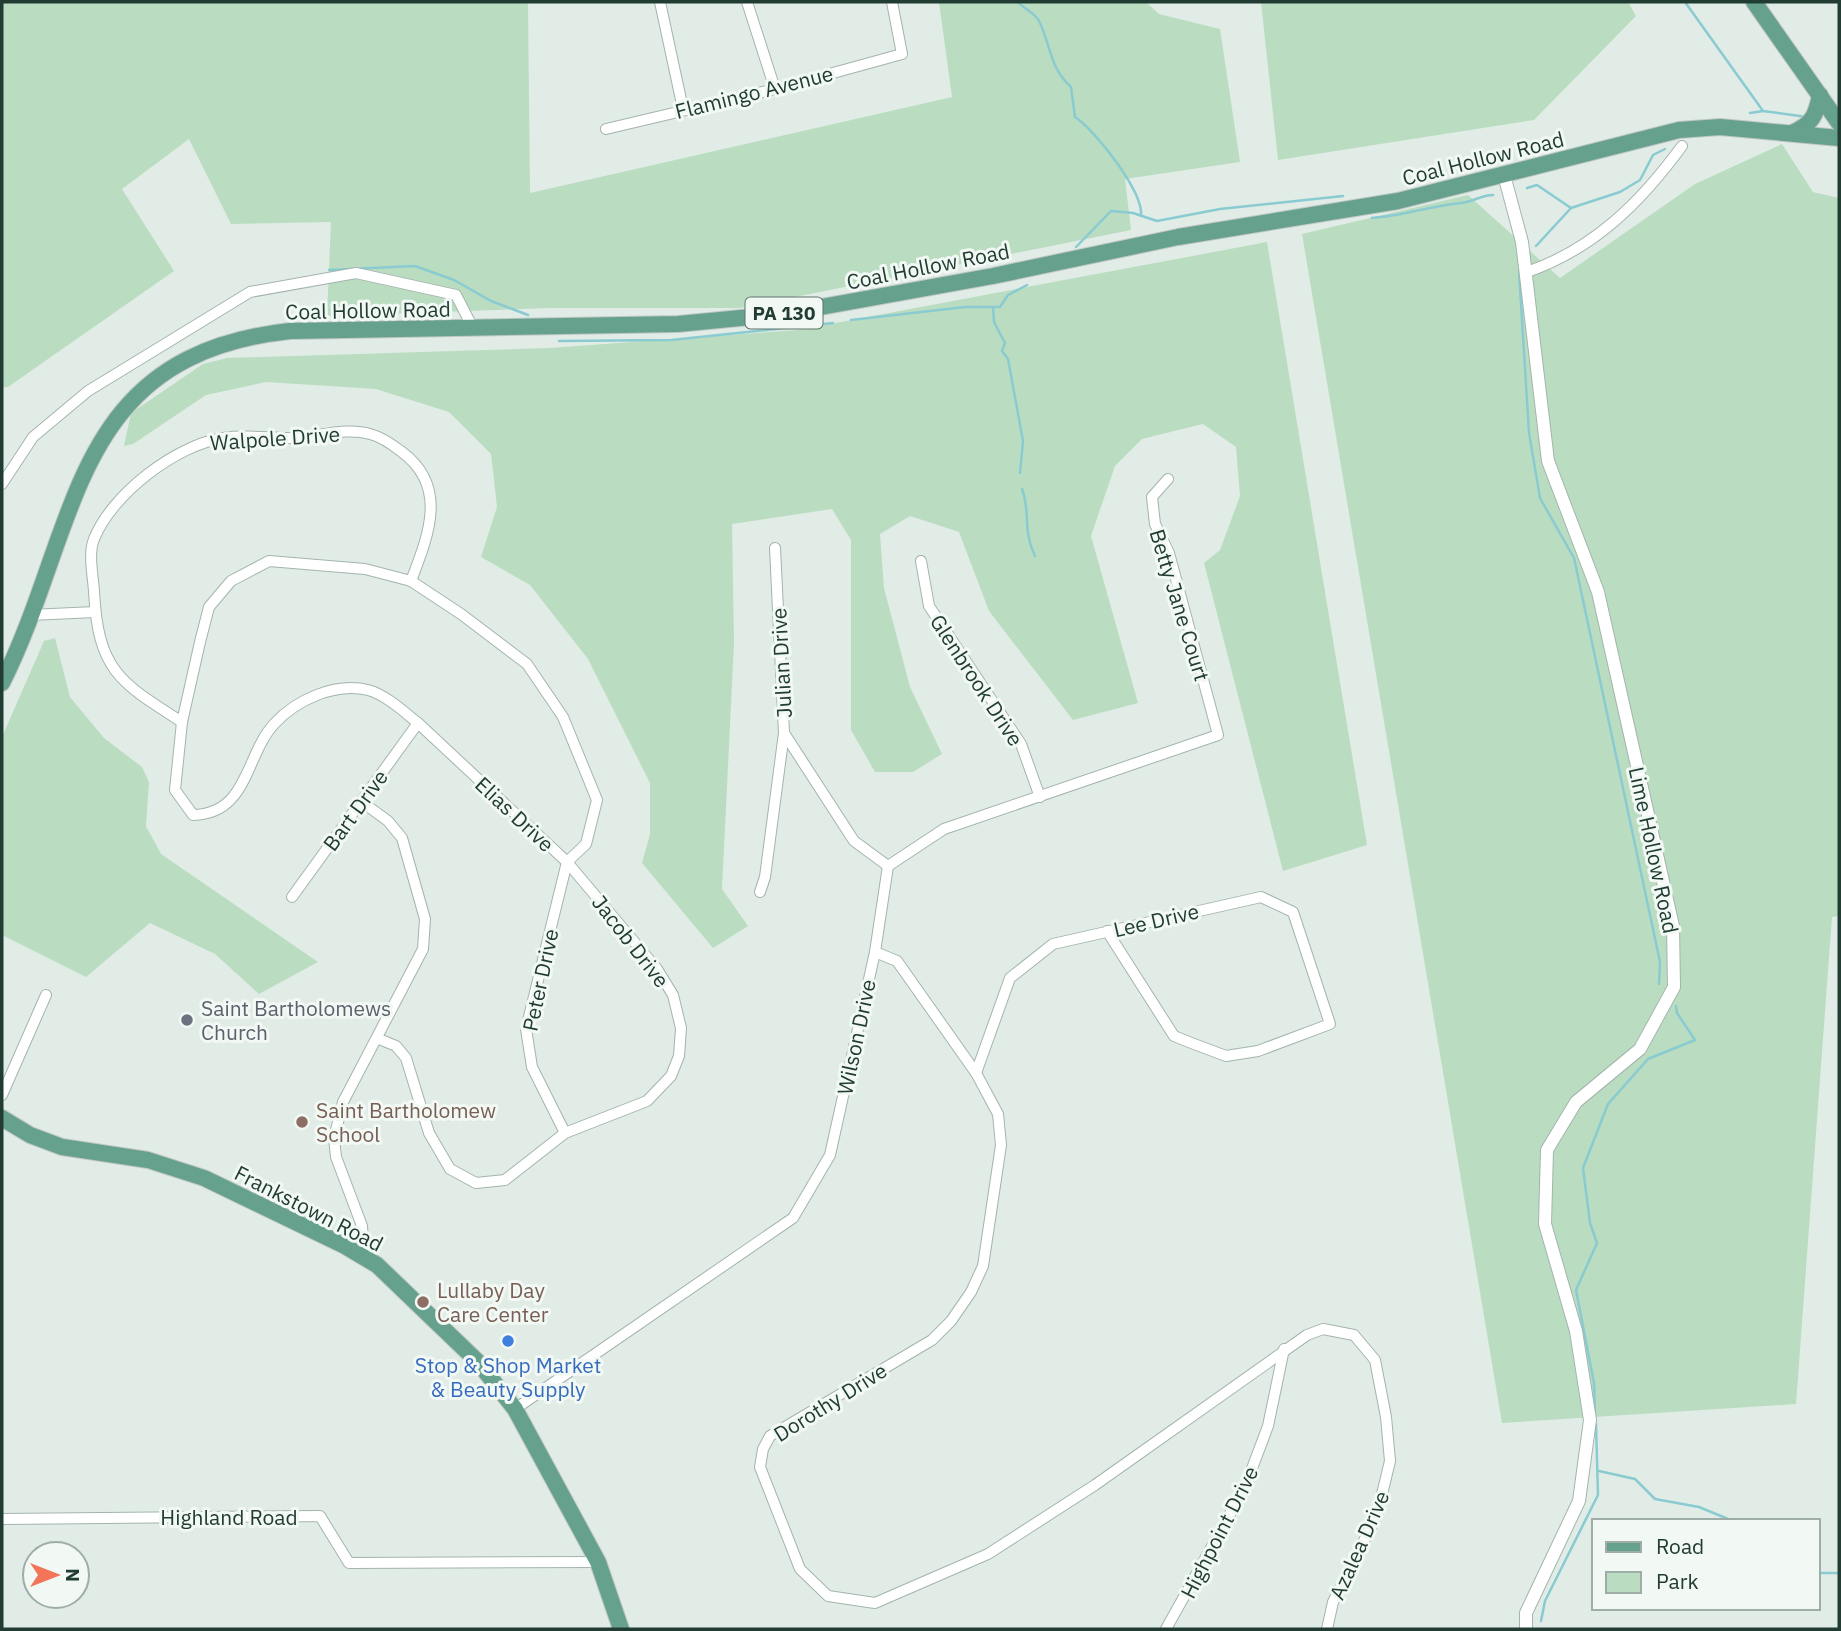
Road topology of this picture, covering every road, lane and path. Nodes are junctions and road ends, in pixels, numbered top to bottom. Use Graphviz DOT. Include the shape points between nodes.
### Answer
graph roads {
  1 [pos="660,2"];
  2 [pos="747,2"];
  3 [pos="892,2"];
  4 [pos="1754,2"];
  5 [pos="775,89"];
  6 [pos="683,109"];
  7 [pos="1824,118"];
  8 [pos="606,129"];
  9 [pos="1792,133"];
  10 [pos="1839,138"];
  11 [pos="1682,146"];
  12 [pos="1504,175"];
  13 [pos="1527,272"];
  14 [pos="473,328"];
  15 [pos="1168,479"];
  16 [pos="2,484"];
  17 [pos="775,548"];
  18 [pos="921,561"];
  19 [pos="411,582"];
  20 [pos="95,612"];
  21 [pos="30,615"];
  22 [pos="2,683"];
  23 [pos="182,722"];
  24 [pos="418,723"];
  25 [pos="784,733"];
  26 [pos="1040,797"];
  27 [pos="362,802"];
  28 [pos="567,862"];
  29 [pos="888,866"];
  30 [pos="760,892"];
  31 [pos="292,897"];
  32 [pos="1107,931"];
  33 [pos="875,952"];
  34 [pos="46,995"];
  35 [pos="379,1039"];
  36 [pos="976,1073"];
  37 [pos="2,1095"];
  38 [pos="2,1118"];
  39 [pos="565,1133"];
  40 [pos="364,1256"];
  41 [pos="1284,1349"];
  42 [pos="515,1409"];
  43 [pos="2,1519"];
  44 [pos="598,1562"];
  45 [pos="621,1629"];
  46 [pos="1166,1629"];
  47 [pos="1327,1629"];
  48 [pos="1526,1629"];
  1 -- 6 [label="street"];
  2 -- 5 [label="street"];
  3 -- 5 [label="street, Flamingo Avenue" via="902,54"];
  4 -- 7 [label="main road" via="1820,95"];
  5 -- 6 [label="street, Flamingo Avenue"];
  6 -- 8 [label="street, Flamingo Avenue"];
  7 -- 9 [label="main road"];
  9 -- 10 [label="main road, Coal Hollow Road / PA 130"];
  9 -- 12 [label="main road, Coal Hollow Road / PA 130" via="1720,127 1679,130"];
  11 -- 13 [label="street" via="1630,209 1586,244"];
  12 -- 13 [label="street, Lime Hollow Road"];
  12 -- 14 [label="main road, Coal Hollow Road / PA 130" via="1354,209 1178,237 782,314 678,324"];
  13 -- 48 [label="street, Lime Hollow Road" via="1548,461 1598,592 1673,926 1674,987 1640,1049 1576,1102 1547,1150 1545,1224 1576,1331 1590,1420 1579,1501 1526,1613"];
  14 -- 16 [label="street" via="456,295 356,273 250,292 88,391 33,437"];
  14 -- 21 [label="main road, Coal Hollow Road / PA 130" via="263,334 233,340 188,359 123,410 94,451"];
  15 -- 26 [label="street, Betty Jane Court" via="1152,497 1154,524 1169,553 1219,735"];
  17 -- 25 [label="street, Julian Drive"];
  18 -- 26 [label="street, Glenbrook Drive" via="929,606 1021,744"];
  19 -- 20 [label="street, Walpole Drive" via="431,528 430,489 416,462 370,434 223,438 196,444 165,460 113,507 93,540"];
  19 -- 23 [label="street, Elias Drive" via="365,569 269,561 231,580 209,607"];
  19 -- 28 [label="street, Elias Drive" via="527,664 563,717 597,800 586,844"];
  20 -- 21 [label="street"];
  20 -- 23 [label="street, Walpole Drive" via="103,654 115,671"];
  21 -- 22 [label="main road, Coal Hollow Road / PA 130"];
  23 -- 24 [label="street, Elias Drive" via="175,790 193,815 210,815 226,807 273,725 315,696 342,689 368,691"];
  24 -- 27 [label="street, Bart Drive"];
  24 -- 28 [label="street, Elias Drive"];
  25 -- 29 [label="street, Julian Drive" via="854,841"];
  25 -- 30 [label="street"];
  26 -- 29 [label="street" via="944,829"];
  27 -- 31 [label="street, Bart Drive"];
  27 -- 35 [label="street" via="402,838 425,919 423,949"];
  28 -- 39 [label="street, Peter Drive" via="526,1029 532,1067"];
  28 -- 39 [label="street, Jacob Drive" via="657,969 673,995 681,1028 679,1056 671,1076 648,1101"];
  29 -- 33 [label="street, Wilson Drive"];
  32 -- 32 [label="street, Lee Drive" via="1261,897 1293,912 1330,1024 1258,1051 1226,1055 1194,1044 1174,1035"];
  32 -- 36 [label="street, Lee Drive" via="1053,944 1010,978"];
  33 -- 36 [label="street, Dorothy Drive" via="897,961"];
  33 -- 42 [label="street, Wilson Drive" via="830,1155 793,1217"];
  34 -- 37 [label="street"];
  35 -- 39 [label="street, Jacob Drive" via="396,1046 406,1058 429,1133 450,1169 476,1183 505,1180"];
  35 -- 40 [label="street" via="343,1102 334,1138 336,1157 362,1226"];
  36 -- 41 [label="street, Dorothy Drive" via="998,1114 1001,1144 983,1266 971,1292 932,1340 770,1436 763,1450 760,1467 800,1569 828,1596 875,1603 988,1554 1095,1485"];
  38 -- 40 [label="main road, Frankstown Road" via="62,1147 148,1160 188,1172"];
  40 -- 42 [label="main road, Frankstown Road" via="478,1362"];
  41 -- 46 [label="street, Highpoint Drive" via="1268,1426 1245,1487"];
  41 -- 47 [label="street, Azalea Drive" via="1324,1329 1354,1335 1375,1360 1386,1417 1390,1461 1386,1486 1377,1515 1333,1602"];
  42 -- 44 [label="main road, Frankstown Road"];
  43 -- 44 [label="street, Highland Road" via="320,1516 349,1563"];
  44 -- 45 [label="main road, Frankstown Road"];
}
